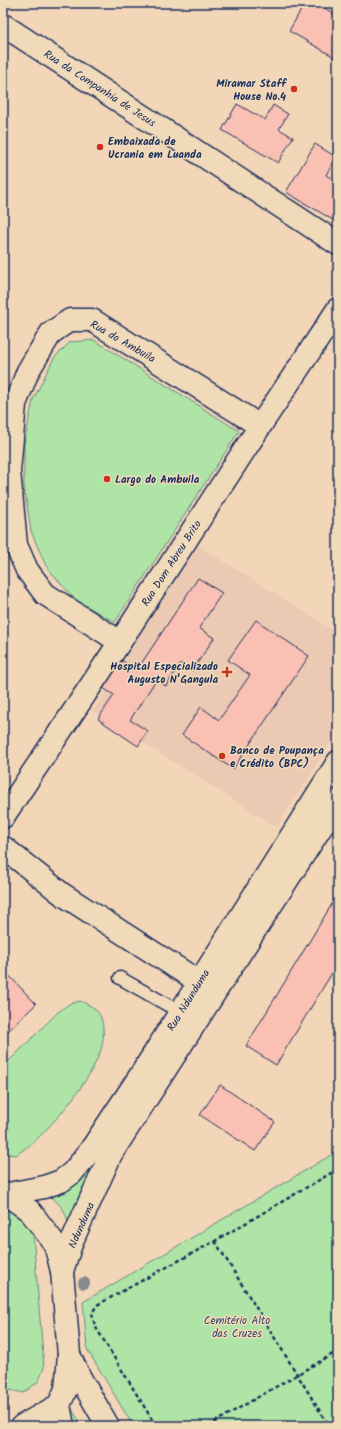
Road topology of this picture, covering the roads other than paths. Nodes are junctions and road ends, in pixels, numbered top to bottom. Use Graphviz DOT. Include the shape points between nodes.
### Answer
graph roads {
  1 [pos="3,25"];
  2 [pos="338,244"];
  3 [pos="338,309"];
  4 [pos="9,403"];
  5 [pos="260,426"];
  6 [pos="120,642"];
  7 [pos="338,762"];
  8 [pos="338,801"];
  9 [pos="3,817"];
  10 [pos="3,847"];
  11 [pos="120,978"];
  12 [pos="199,982"];
  13 [pos="180,1012"];
  14 [pos="100,1179"];
  15 [pos="3,1196"];
  16 [pos="62,1271"];
  17 [pos="69,1355"];
  18 [pos="61,1416"];
  19 [pos="22,1426"];
  20 [pos="108,1426"];
  1 -- 2 [label="street, Rua da Companhia de Jesus"];
  3 -- 5 [label="street, Rua Dom Abreu Brito"];
  4 -- 5 [label="street, Rua do Ambuila" via="51,334 70,320 92,320"];
  4 -- 6 [label="street, Rua do Ambuila" via="9,471 16,545 27,570 45,594"];
  5 -- 6 [label="street, Rua Dom Abreu Brito"];
  6 -- 9 [label="street, Rua Dom Abreu Brito"];
  7 -- 12 [label="street, Rua Ndunduma"];
  8 -- 14 [label="street, Rua Ndunduma" via="111,1154"];
  10 -- 12 [label="street" via="62,894"];
  11 -- 13 [label="lane"];
  12 -- 13 [label="street, Rua Ndunduma"];
  13 -- 15 [label="street, Rua Ndunduma" via="90,1151 72,1173 61,1181 44,1187"];
  14 -- 16 [label="street, Ndunduma" via="72,1241"];
  15 -- 16 [label="street" via="13,1199 30,1211 55,1244"];
  16 -- 17 [label="street"];
  17 -- 18 [label="street"];
  17 -- 20 [label="street"];
  18 -- 19 [label="street"];
}
